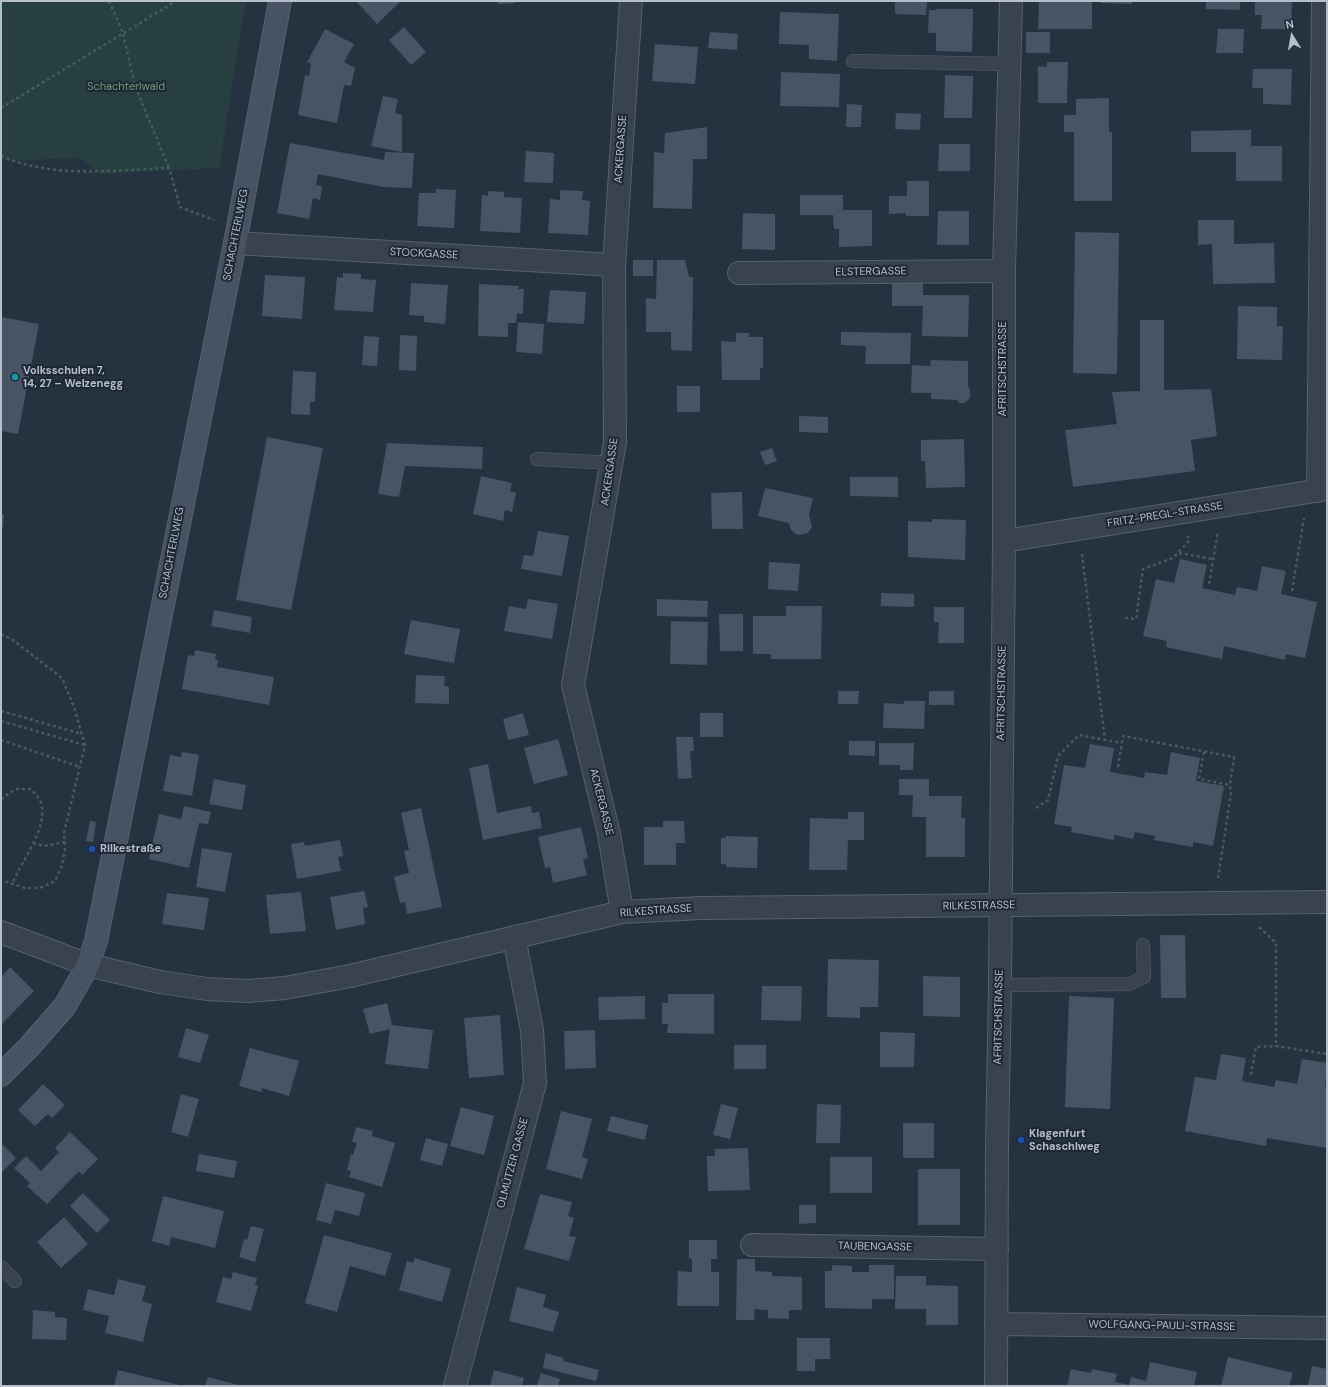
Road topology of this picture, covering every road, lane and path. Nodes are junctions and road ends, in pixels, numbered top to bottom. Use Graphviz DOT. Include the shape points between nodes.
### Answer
graph roads {
  1 [pos="109,1"];
  2 [pos="176,1"];
  3 [pos="280,1"];
  4 [pos="631,1"];
  5 [pos="1011,1"];
  6 [pos="1323,1"];
  7 [pos="123,33"];
  8 [pos="853,61"];
  9 [pos="1009,64"];
  10 [pos="1,108"];
  11 [pos="1,156"];
  12 [pos="169,168"];
  13 [pos="237,236"];
  14 [pos="614,265"];
  15 [pos="1004,271"];
  16 [pos="739,273"];
  17 [pos="537,459"];
  18 [pos="613,463"];
  19 [pos="1315,491"];
  20 [pos="1217,507"];
  21 [pos="1185,512"];
  22 [pos="1080,529"];
  23 [pos="1004,541"];
  24 [pos="1178,553"];
  25 [pos="1213,559"];
  26 [pos="1209,584"];
  27 [pos="1292,591"];
  28 [pos="1125,618"];
  29 [pos="1,634"];
  30 [pos="1,711"];
  31 [pos="1,722"];
  32 [pos="82,734"];
  33 [pos="1,740"];
  34 [pos="1105,740"];
  35 [pos="1121,742"];
  36 [pos="85,745"];
  37 [pos="1204,752"];
  38 [pos="80,767"];
  39 [pos="1118,767"];
  40 [pos="1230,785"];
  41 [pos="1,799"];
  42 [pos="1036,808"];
  43 [pos="65,842"];
  44 [pos="33,843"];
  45 [pos="1,880"];
  46 [pos="12,884"];
  47 [pos="1225,902"];
  48 [pos="1327,902"];
  49 [pos="1000,906"];
  50 [pos="622,912"];
  51 [pos="1,932"];
  52 [pos="514,937"];
  53 [pos="1143,945"];
  54 [pos="88,965"];
  55 [pos="1000,985"];
  56 [pos="1276,1046"];
  57 [pos="1327,1054"];
  58 [pos="1,1075"];
  59 [pos="1250,1075"];
  60 [pos="752,1245"];
  61 [pos="997,1249"];
  62 [pos="1,1267"];
  63 [pos="15,1281"];
  64 [pos="996,1324"];
  65 [pos="1327,1328"];
  66 [pos="455,1386"];
  67 [pos="996,1386"];
  1 -- 7 [label="path"];
  2 -- 7 [label="path"];
  3 -- 13 [label="street, SCHACHTERLWEG"];
  4 -- 14 [label="street, ACKERGASSE"];
  5 -- 9 [label="street, AFRITSCHSTRASSE"];
  6 -- 19 [label="street"];
  7 -- 10 [label="path"];
  7 -- 12 [label="path" via="135,86"];
  8 -- 9 [label="lane"];
  9 -- 15 [label="street, AFRITSCHSTRASSE"];
  11 -- 12 [label="path" via="19,164 72,172"];
  12 -- 13 [label="path" via="180,207"];
  13 -- 14 [label="street, STOCKGASSE"];
  13 -- 54 [label="street, SCHACHTERLWEG" via="164,590 116,844 96,941"];
  14 -- 18 [label="street, ACKERGASSE"];
  15 -- 16 [label="street, ELSTERGASSE"];
  15 -- 23 [label="street, AFRITSCHSTRASSE"];
  17 -- 18 [label="lane"];
  18 -- 50 [label="street, ACKERGASSE" via="573,685 609,834"];
  19 -- 20 [label="street, FRITZ-PREGL-STRASSE"];
  19 -- 27 [label="path" via="1304,514"];
  20 -- 21 [label="street, FRITZ-PREGL-STRASSE"];
  20 -- 25 [label="path" via="1219,526"];
  21 -- 22 [label="street, FRITZ-PREGL-STRASSE"];
  21 -- 24 [label="path" via="1189,541"];
  22 -- 23 [label="street, FRITZ-PREGL-STRASSE"];
  22 -- 34 [label="path" via="1084,580"];
  23 -- 49 [label="street, AFRITSCHSTRASSE"];
  24 -- 25 [label="path"];
  24 -- 28 [label="path" via="1173,558 1143,569 1136,619"];
  25 -- 26 [label="path"];
  29 -- 32 [label="path" via="14,640 62,678"];
  30 -- 32 [label="path"];
  31 -- 36 [label="path"];
  32 -- 36 [label="path"];
  33 -- 38 [label="path"];
  34 -- 35 [label="path"];
  34 -- 42 [label="path" via="1079,735 1058,756 1048,800"];
  35 -- 37 [label="path" via="1122,736"];
  35 -- 39 [label="path"];
  36 -- 38 [label="path"];
  37 -- 40 [label="path" via="1200,779"];
  37 -- 40 [label="path" via="1234,757"];
  38 -- 43 [label="path" via="67,821"];
  40 -- 47 [label="path" via="1231,794 1217,886"];
  41 -- 44 [label="path" via="16,789 31,789 40,799 41,818"];
  43 -- 44 [label="path" via="44,846"];
  43 -- 46 [label="path" via="62,866 55,881 40,888 25,888"];
  44 -- 46 [label="path"];
  45 -- 46 [label="path"];
  47 -- 48 [label="street, RILKESTRASSE"];
  47 -- 49 [label="street, RILKESTRASSE"];
  47 -- 56 [label="path" via="1276,943"];
  49 -- 50 [label="street, RILKESTRASSE" via="701,908"];
  49 -- 55 [label="street, AFRITSCHSTRASSE"];
  50 -- 52 [label="street, RILKESTRASSE"];
  51 -- 54 [label="street, RILKESTRASSE"];
  52 -- 54 [label="street, RILKESTRASSE" via="350,976 285,988 248,991 207,989 160,982"];
  52 -- 66 [label="street, OLMÜTZER GASSE" via="532,1030 535,1083"];
  53 -- 55 [label="lane" via="1144,977 1129,984"];
  54 -- 58 [label="street, SCHACHTERLWEG" via="65,1006"];
  55 -- 61 [label="street, AFRITSCHSTRASSE"];
  56 -- 57 [label="path"];
  56 -- 59 [label="path" via="1256,1047"];
  60 -- 61 [label="street, TAUBENGASSE"];
  61 -- 64 [label="street, AFRITSCHSTRASSE"];
  62 -- 63 [label="lane"];
  64 -- 65 [label="street, WOLFGANG-PAULI-STRASSE"];
  64 -- 67 [label="street, AFRITSCHSTRASSE"];
}
